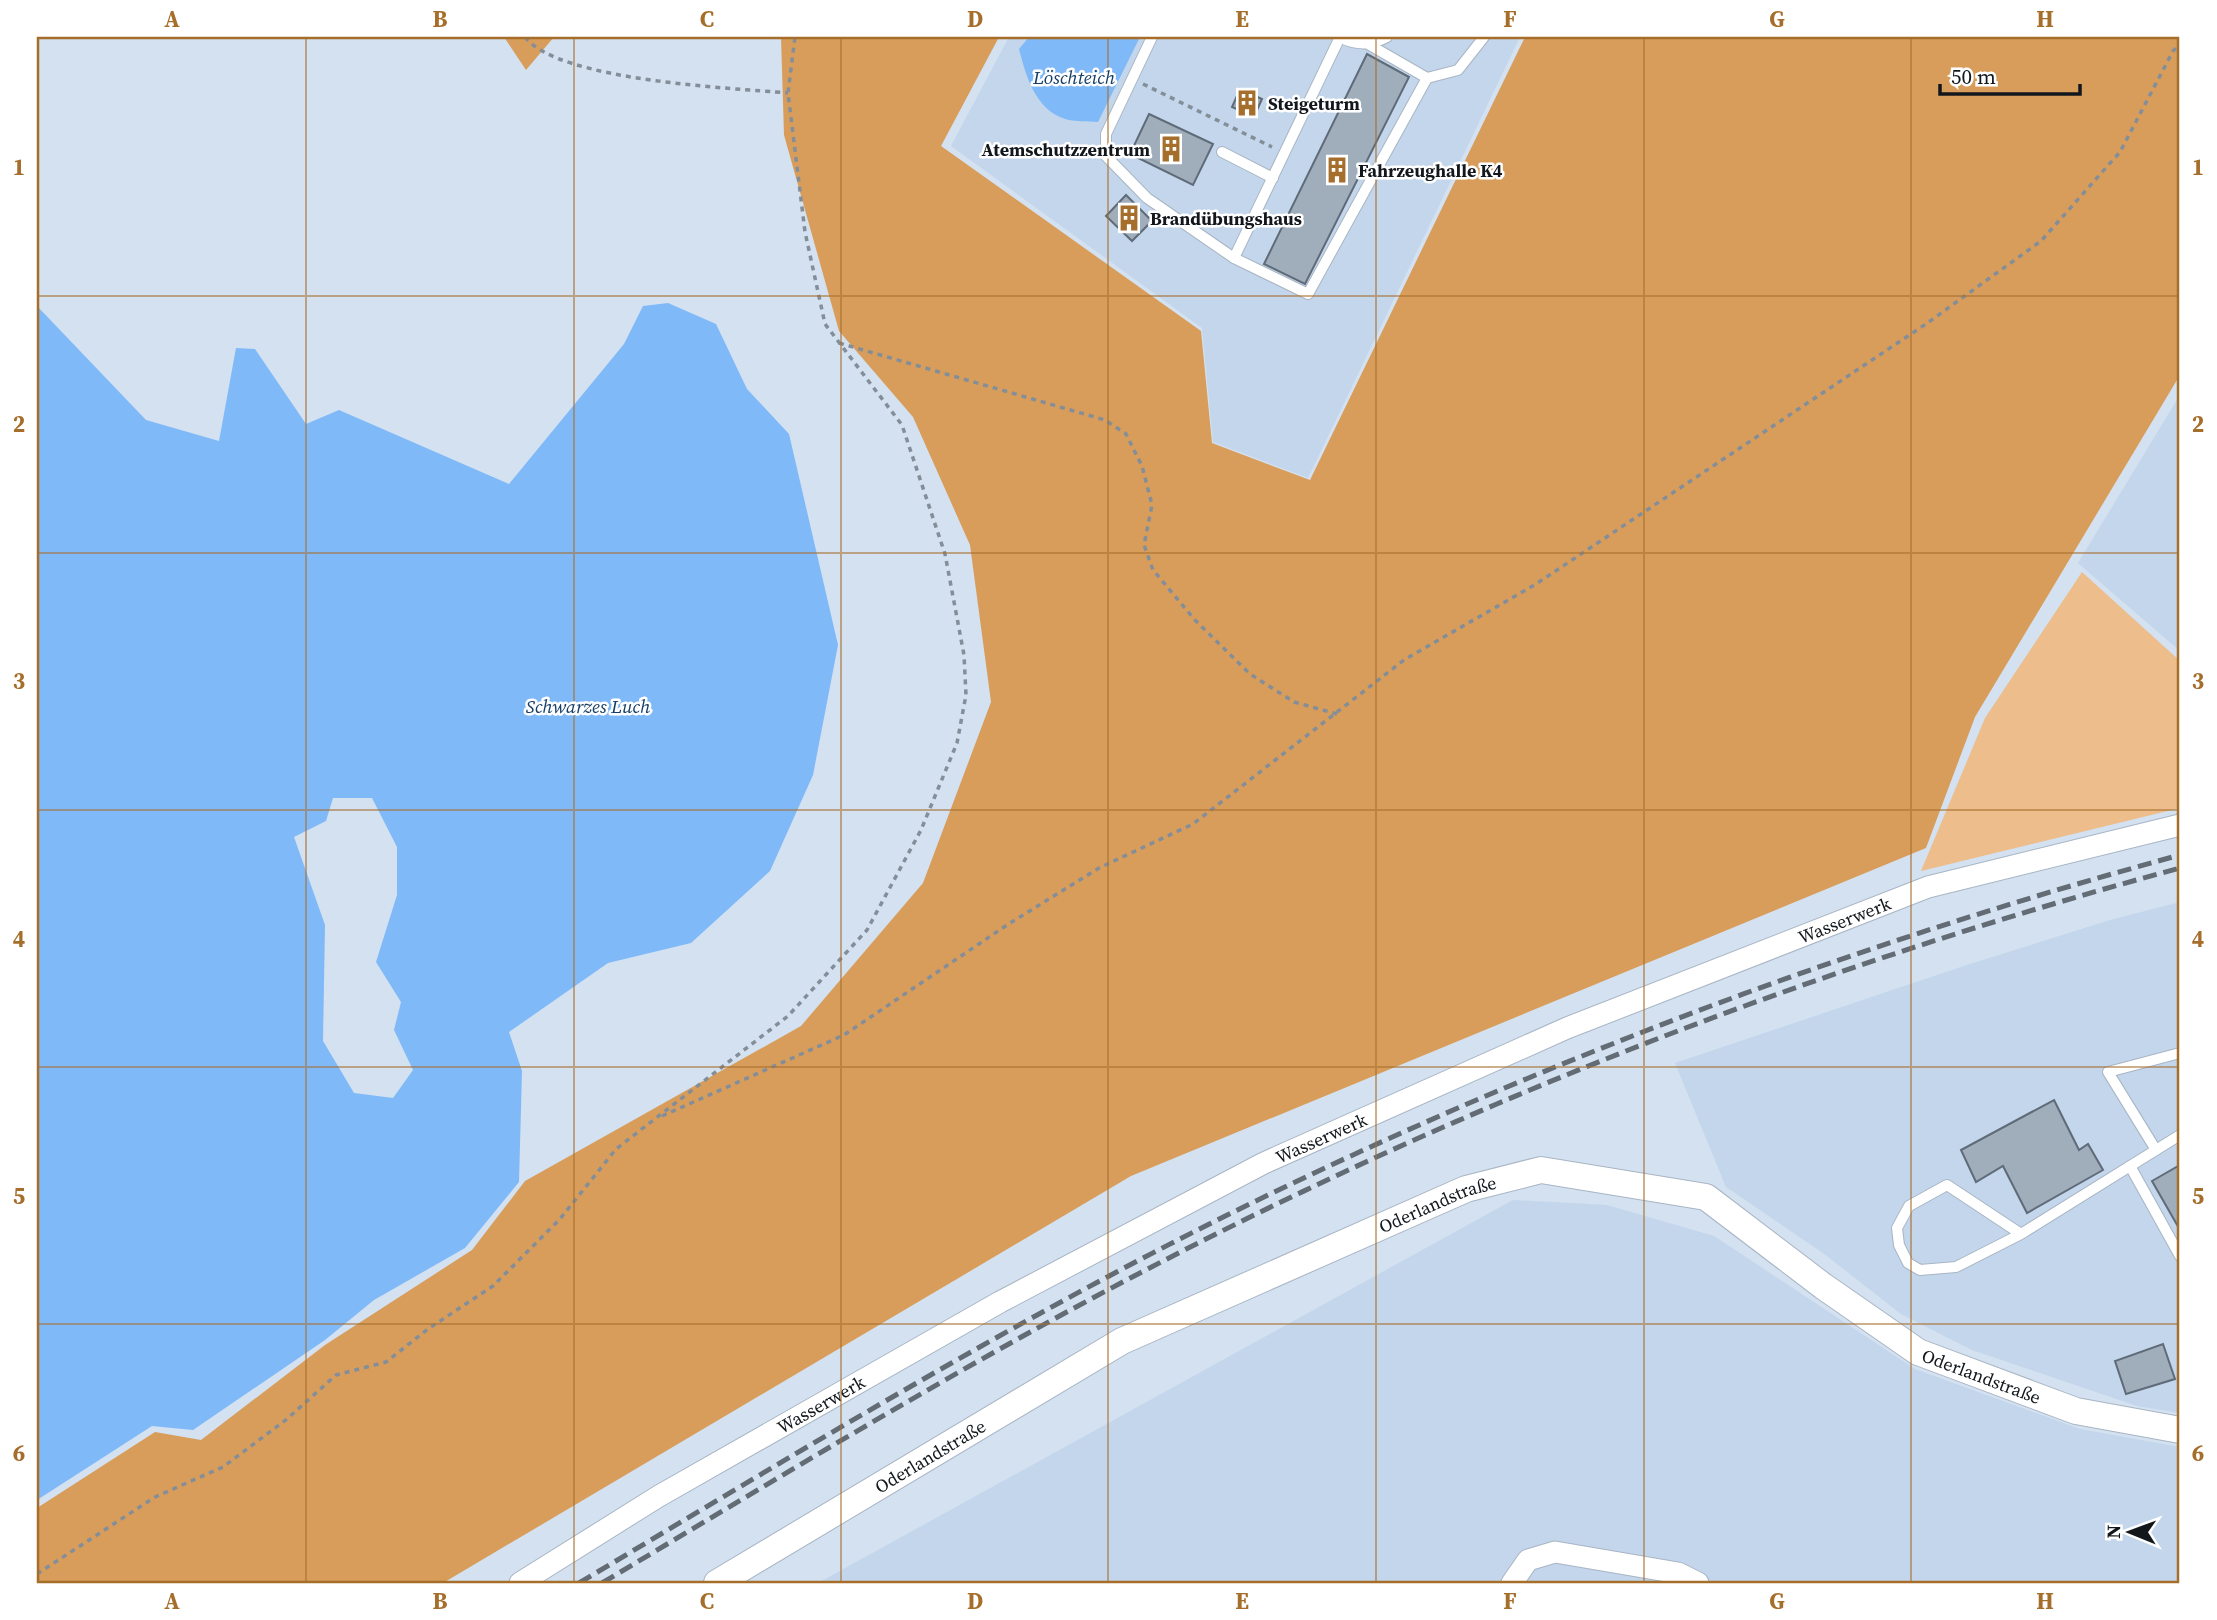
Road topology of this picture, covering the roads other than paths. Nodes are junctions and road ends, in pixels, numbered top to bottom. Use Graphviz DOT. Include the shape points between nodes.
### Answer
graph roads {
  1 [pos="1152,37"];
  2 [pos="1339,37"];
  3 [pos="1387,37"];
  4 [pos="1484,37"];
  5 [pos="1368,44"];
  6 [pos="1427,78"];
  7 [pos="1222,152"];
  8 [pos="1273,177"];
  9 [pos="1234,258"];
  10 [pos="2180,825"];
  11 [pos="2180,1054"];
  12 [pos="2180,1135"];
  13 [pos="2156,1150"];
  14 [pos="2130,1166"];
  15 [pos="2021,1234"];
  16 [pos="2180,1255"];
  17 [pos="2180,1430"];
  18 [pos="520,1583"];
  19 [pos="717,1583"];
  20 [pos="1512,1583"];
  21 [pos="1698,1583"];
  1 -- 9 [label="lane" via="1106,134 1106,156 1147,198"];
  2 -- 5 [label="lane"];
  2 -- 8 [label="lane"];
  3 -- 5 [label="lane"];
  4 -- 6 [label="lane" via="1458,70"];
  5 -- 6 [label="lane"];
  6 -- 9 [label="lane" via="1308,294"];
  7 -- 8 [label="lane"];
  8 -- 9 [label="lane"];
  10 -- 18 [label="street, Wasserwerk" via="1928,887 1567,1028 1264,1163 1000,1302 659,1496"];
  11 -- 13 [label="lane" via="2108,1072"];
  12 -- 13 [label="lane"];
  13 -- 14 [label="lane"];
  14 -- 15 [label="lane"];
  14 -- 16 [label="lane"];
  15 -- 15 [label="lane" via="1947,1185 1909,1206 1897,1228 1908,1264 1920,1270 1956,1267"];
  17 -- 19 [label="street, Oderlandstraße" via="2076,1411 1918,1352 1706,1197 1541,1170 1466,1189 1122,1341"];
  20 -- 21 [label="street" via="1528,1560 1555,1552 1678,1573"];
}
